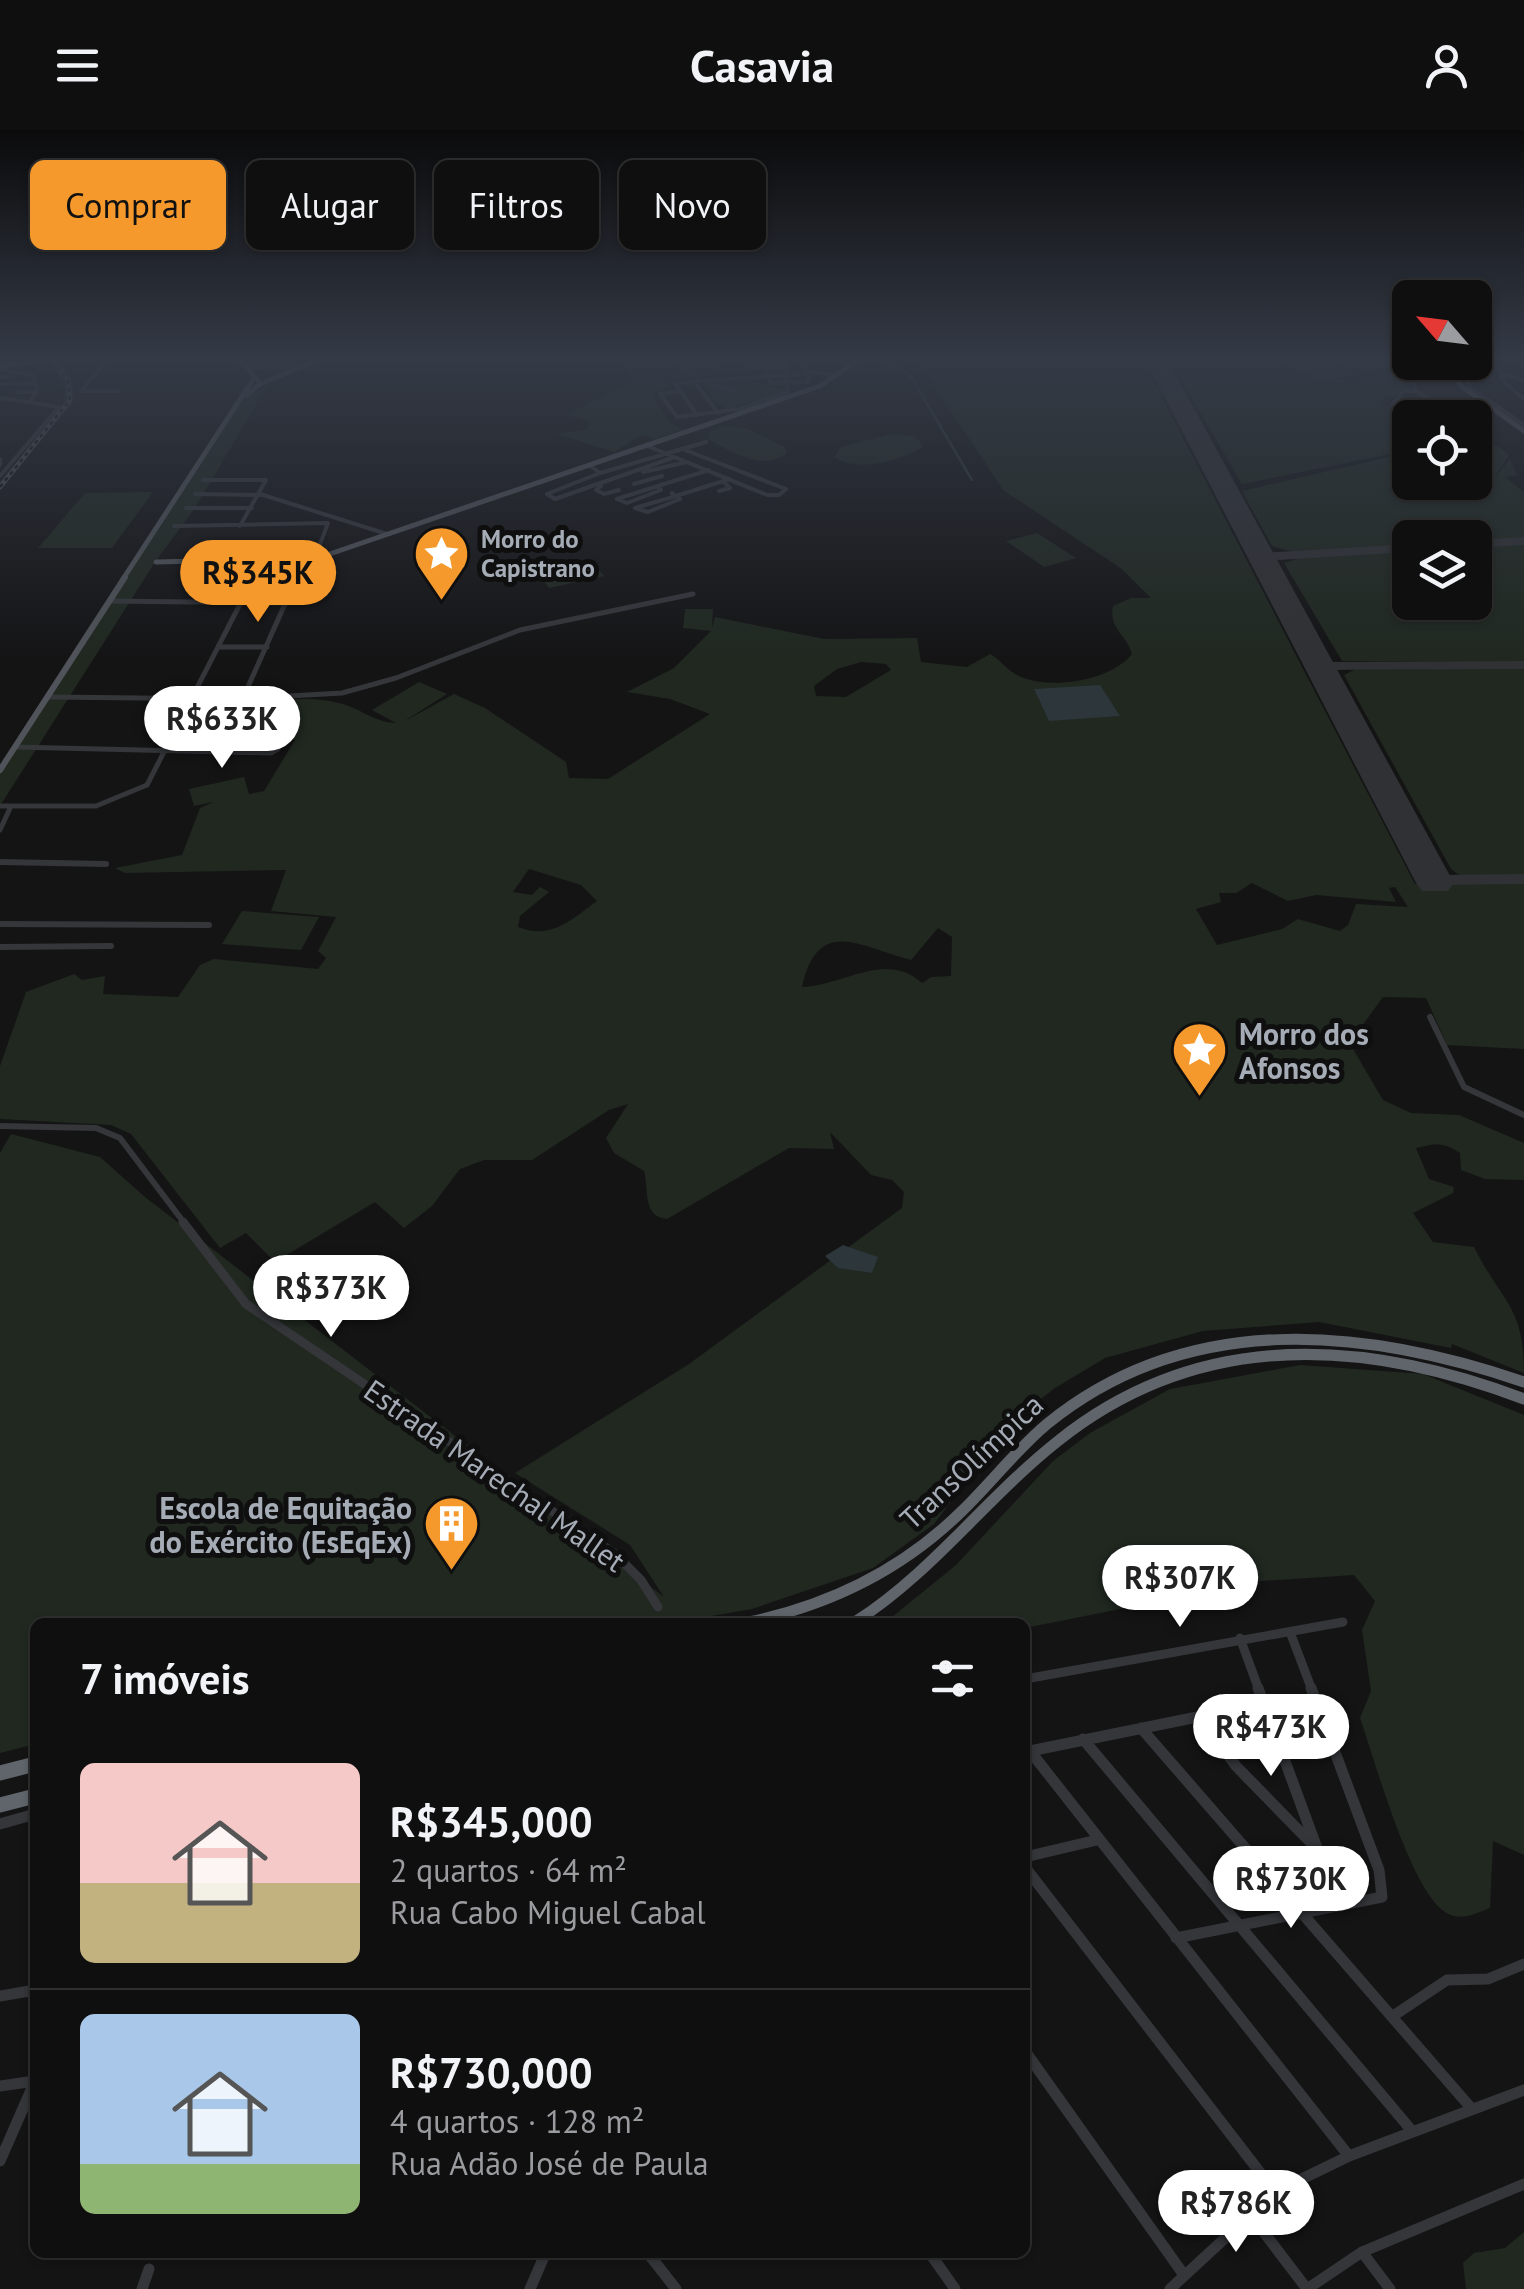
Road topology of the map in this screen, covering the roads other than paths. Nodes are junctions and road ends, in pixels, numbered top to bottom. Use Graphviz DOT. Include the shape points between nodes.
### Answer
graph roads {
  1 [pos="202,460"];
  2 [pos="604,460"];
  3 [pos="641,460"];
  4 [pos="667,460"];
  5 [pos="682,460"];
  6 [pos="716,460"];
  7 [pos="687,462"];
  8 [pos="589,465"];
  9 [pos="708,470"];
  10 [pos="600,473"];
  11 [pos="638,474"];
  12 [pos="662,476"];
  13 [pos="647,479"];
  14 [pos="203,480"];
  15 [pos="727,480"];
  16 [pos="634,484"];
  17 [pos="656,484"];
  18 [pos="619,490"];
  19 [pos="719,491"];
  20 [pos="195,494"];
  21 [pos="260,494"];
  22 [pos="672,494"];
  23 [pos="186,508"];
  24 [pos="252,508"];
  25 [pos="160,524"];
  26 [pos="277,524"];
  27 [pos="244,525"];
  28 [pos="387,534"];
  29 [pos="226,544"];
  30 [pos="235,544"];
  31 [pos="267,545"];
  32 [pos="312,556"];
  33 [pos="136,561"];
  34 [pos="261,561"];
  35 [pos="156,562"];
  36 [pos="693,594"];
  37 [pos="110,602"];
  38 [pos="242,602"];
  39 [pos="288,603"];
  40 [pos="220,647"];
  41 [pos="267,648"];
  42 [pos="48,696"];
  43 [pos="192,698"];
  44 [pos="243,698"];
  45 [pos="14,749"];
  46 [pos="167,750"];
  47 [pos="221,750"];
  48 [pos="0,770"];
  49 [pos="0,806"];
  50 [pos="12,806"];
  51 [pos="0,830"];
  52 [pos="0,862"];
  53 [pos="106,864"];
  54 [pos="0,924"];
  55 [pos="209,925"];
  56 [pos="112,946"];
  57 [pos="0,947"];
  58 [pos="1430,1017"];
  59 [pos="1524,1115"];
  60 [pos="0,1126"];
  61 [pos="1524,1382"];
  62 [pos="1524,1399"];
  63 [pos="658,1608"];
  64 [pos="763,1618"];
  65 [pos="862,1618"];
  66 [pos="1342,1622"];
  67 [pos="1290,1632"];
  68 [pos="1240,1638"];
  69 [pos="1030,1678"];
  70 [pos="1266,1703"];
  71 [pos="1200,1717"];
  72 [pos="1140,1728"];
  73 [pos="1083,1740"];
  74 [pos="1030,1750"];
  75 [pos="1030,1755"];
  76 [pos="30,1765"];
  77 [pos="0,1773"];
  78 [pos="30,1797"];
  79 [pos="0,1804"];
  80 [pos="30,1815"];
  81 [pos="0,1824"];
  82 [pos="1097,1840"];
  83 [pos="1316,1848"];
  84 [pos="1030,1856"];
  85 [pos="1030,1874"];
  86 [pos="1338,1904"];
  87 [pos="1300,1910"];
  88 [pos="1237,1922"];
  89 [pos="1176,1938"];
  90 [pos="1524,1964"];
  91 [pos="30,1991"];
  92 [pos="0,1996"];
  93 [pos="1393,2016"];
  94 [pos="1030,2059"];
  95 [pos="30,2082"];
  96 [pos="0,2086"];
  97 [pos="1524,2090"];
  98 [pos="30,2092"];
  99 [pos="1472,2109"];
  100 [pos="1412,2131"];
  101 [pos="1349,2156"];
  102 [pos="0,2161"];
  103 [pos="1524,2184"];
  104 [pos="1275,2192"];
  105 [pos="1250,2214"];
  106 [pos="1362,2252"];
  107 [pos="543,2258"];
  108 [pos="652,2258"];
  109 [pos="933,2258"];
  110 [pos="149,2269"];
  111 [pos="1184,2275"];
  112 [pos="142,2289"];
  113 [pos="530,2289"];
  114 [pos="676,2289"];
  115 [pos="955,2289"];
  116 [pos="1171,2289"];
  117 [pos="1307,2289"];
  118 [pos="1390,2289"];
  1 -- 25 [label="main road"];
  2 -- 8 [label="main road"];
  3 -- 10 [label="street"];
  4 -- 10 [label="street" via="555,499 546,495"];
  5 -- 7 [label="street"];
  6 -- 15 [label="street" via="786,489 770,495"];
  7 -- 9 [label="street"];
  7 -- 11 [label="street"];
  8 -- 10 [label="street"];
  8 -- 28 [label="main road"];
  9 -- 15 [label="street"];
  9 -- 17 [label="street"];
  11 -- 13 [label="street"];
  11 -- 18 [label="street" via="596,489"];
  12 -- 13 [label="street"];
  13 -- 16 [label="street"];
  14 -- 21 [label="street" via="264,479"];
  15 -- 19 [label="street" via="730,488"];
  15 -- 22 [label="street"];
  17 -- 17 [label="street" via="619,496 617,498 629,502 662,490"];
  20 -- 21 [label="street"];
  21 -- 24 [label="street"];
  21 -- 28 [label="street"];
  22 -- 22 [label="street" via="636,507 635,509 648,512 680,499"];
  23 -- 24 [label="street"];
  24 -- 27 [label="street"];
  25 -- 27 [label="street"];
  25 -- 33 [label="main road"];
  26 -- 27 [label="street"];
  26 -- 31 [label="street"];
  26 -- 32 [label="street" via="328,524"];
  27 -- 30 [label="street"];
  28 -- 32 [label="main road"];
  29 -- 30 [label="street"];
  30 -- 31 [label="street"];
  31 -- 32 [label="street"];
  31 -- 34 [label="street"];
  32 -- 34 [label="main road"];
  32 -- 39 [label="street"];
  33 -- 35 [label="main road"];
  33 -- 37 [label="main road"];
  34 -- 35 [label="main road"];
  34 -- 38 [label="street"];
  36 -- 44 [label="street" via="533,626 342,693"];
  37 -- 38 [label="street"];
  37 -- 42 [label="main road"];
  38 -- 39 [label="street"];
  38 -- 40 [label="street"];
  39 -- 41 [label="street"];
  40 -- 41 [label="street"];
  40 -- 43 [label="street"];
  41 -- 44 [label="street"];
  42 -- 43 [label="street"];
  42 -- 45 [label="main road"];
  43 -- 44 [label="street"];
  43 -- 46 [label="street"];
  45 -- 46 [label="street"];
  45 -- 48 [label="main road"];
  46 -- 47 [label="street"];
  46 -- 50 [label="street" via="152,780 132,795 93,806"];
  47 -- 47 [label="street" via="278,749"];
  49 -- 50 [label="street"];
  50 -- 51 [label="street"];
  52 -- 53 [label="street"];
  54 -- 55 [label="street"];
  56 -- 57 [label="street"];
  58 -- 59 [label="street" via="1464,1087"];
  60 -- 63 [label="street, Estrada Marechal Mallet" via="96,1128 120,1138 246,1304 614,1552"];
  61 -- 64 [label="highway, TransOlímpica" via="1416,1350 1336,1336 1246,1339 1168,1357 1114,1379 1051,1420 952,1522 896,1566 814,1604"];
  62 -- 65 [label="highway, TransOlímpica" via="1421,1365 1339,1354 1250,1355 1172,1374 1088,1418 958,1544"];
  66 -- 67 [label="street"];
  67 -- 68 [label="street"];
  67 -- 86 [label="street" via="1380,1870 1382,1897"];
  68 -- 69 [label="street"];
  68 -- 70 [label="street"];
  70 -- 71 [label="street"];
  70 -- 83 [label="street"];
  71 -- 72 [label="street"];
  71 -- 83 [label="street" via="1243,1774"];
  72 -- 73 [label="street"];
  72 -- 87 [label="street"];
  73 -- 74 [label="street"];
  73 -- 88 [label="street"];
  75 -- 82 [label="street"];
  76 -- 77 [label="highway"];
  78 -- 79 [label="highway"];
  80 -- 81 [label="street"];
  82 -- 84 [label="street"];
  82 -- 89 [label="street"];
  83 -- 86 [label="street"];
  85 -- 104 [label="street"];
  86 -- 87 [label="street"];
  87 -- 88 [label="street"];
  87 -- 93 [label="street"];
  88 -- 89 [label="street"];
  88 -- 100 [label="street"];
  89 -- 101 [label="street"];
  90 -- 93 [label="street" via="1488,1979 1447,1980"];
  91 -- 92 [label="street"];
  93 -- 99 [label="street"];
  94 -- 111 [label="street"];
  95 -- 96 [label="street"];
  97 -- 99 [label="street"];
  98 -- 102 [label="street"];
  99 -- 100 [label="street"];
  100 -- 101 [label="street"];
  101 -- 104 [label="street"];
  103 -- 106 [label="street"];
  104 -- 105 [label="street"];
  105 -- 111 [label="street"];
  105 -- 117 [label="street"];
  106 -- 117 [label="street"];
  106 -- 118 [label="street"];
  107 -- 113 [label="street"];
  108 -- 114 [label="street"];
  109 -- 115 [label="street"];
  110 -- 112 [label="street"];
  111 -- 116 [label="street"];
}
